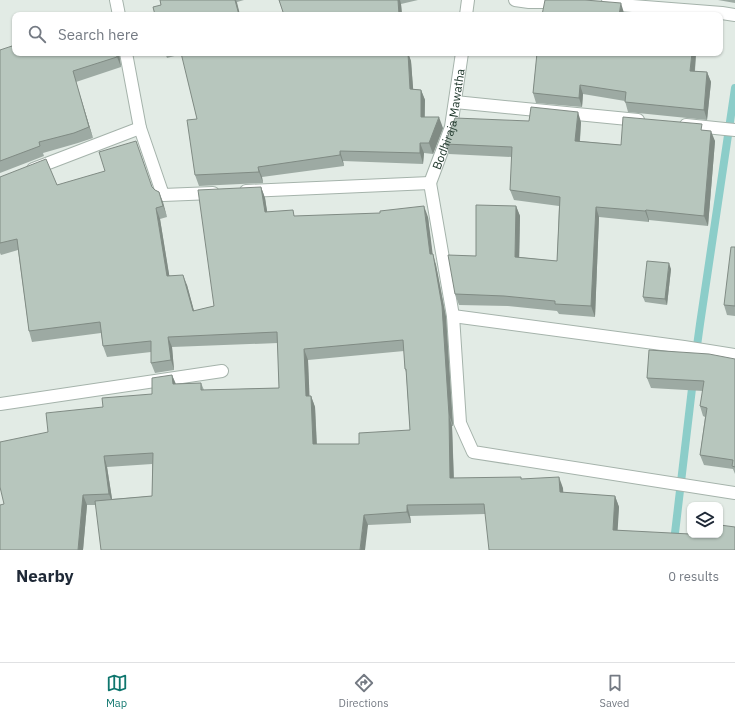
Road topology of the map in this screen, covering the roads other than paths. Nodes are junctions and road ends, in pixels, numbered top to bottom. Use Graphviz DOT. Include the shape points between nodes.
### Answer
graph roads {
  1 [pos="117,0"];
  2 [pos="468,0"];
  3 [pos="515,0"];
  4 [pos="573,2"];
  5 [pos="595,3"];
  6 [pos="119,12"];
  7 [pos="466,12"];
  8 [pos="709,12"];
  9 [pos="723,13"];
  10 [pos="735,15"];
  11 [pos="127,56"];
  12 [pos="462,56"];
  13 [pos="455,102"];
  14 [pos="649,122"];
  15 [pos="672,124"];
  16 [pos="140,128"];
  17 [pos="735,130"];
  18 [pos="22,173"];
  19 [pos="430,183"];
  20 [pos="453,316"];
  21 [pos="735,355"];
  22 [pos="222,371"];
  23 [pos="0,404"];
  24 [pos="735,493"];
  1 -- 6 [label="street"];
  2 -- 7 [label="street"];
  3 -- 4 [label="street"];
  5 -- 8 [label="street"];
  9 -- 10 [label="street"];
  11 -- 16 [label="street"];
  12 -- 13 [label="street, Bodhiraja Mawatha"];
  13 -- 14 [label="street"];
  13 -- 19 [label="street, Bodhiraja Mawatha" via="452,128"];
  15 -- 17 [label="street"];
  16 -- 18 [label="street"];
  16 -- 19 [label="street" via="163,195"];
  19 -- 20 [label="street"];
  20 -- 21 [label="street"];
  20 -- 24 [label="street" via="460,424 473,452"];
  22 -- 23 [label="street"];
}
